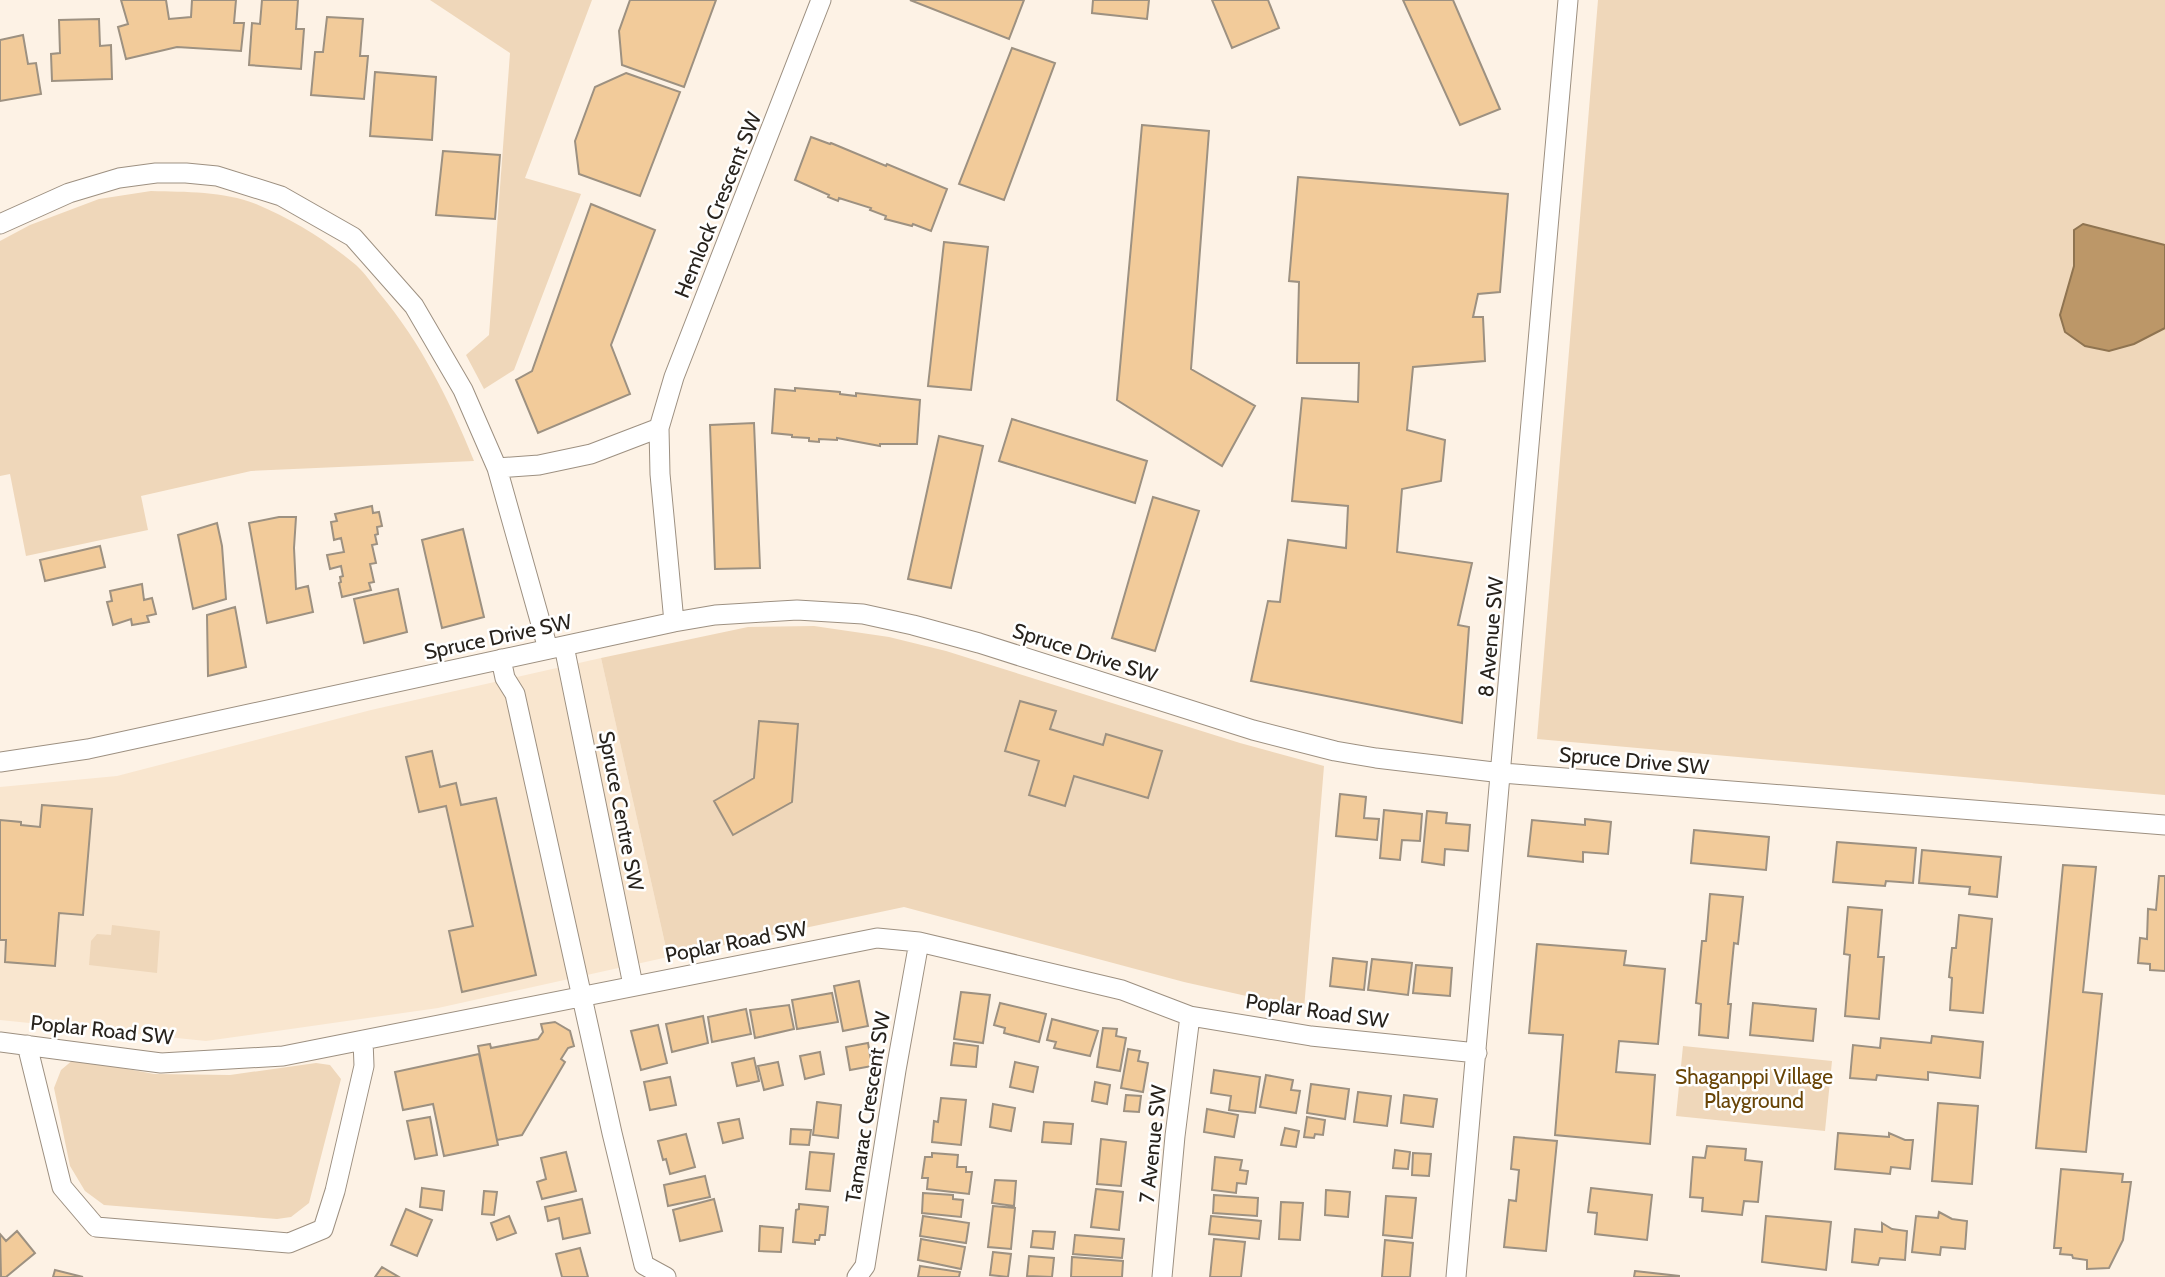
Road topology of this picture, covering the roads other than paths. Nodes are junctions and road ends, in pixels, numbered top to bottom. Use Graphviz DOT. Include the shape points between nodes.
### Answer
graph roads {
  1 [pos="821,0"];
  2 [pos="1567,0"];
  3 [pos="0,224"];
  4 [pos="659,428"];
  5 [pos="497,468"];
  6 [pos="674,622"];
  7 [pos="556,647"];
  8 [pos="501,660"];
  9 [pos="0,762"];
  10 [pos="1502,773"];
  11 [pos="2165,825"];
  12 [pos="919,942"];
  13 [pos="632,985"];
  14 [pos="583,995"];
  15 [pos="1190,1016"];
  16 [pos="363,1040"];
  17 [pos="0,1042"];
  18 [pos="27,1045"];
  19 [pos="1476,1054"];
  20 [pos="666,1277"];
  21 [pos="857,1277"];
  22 [pos="1162,1277"];
  23 [pos="1456,1277"];
  1 -- 4 [label="street, Hemlock Crescent SW" via="674,377"];
  2 -- 10 [label="street, 8 Avenue SW"];
  3 -- 5 [label="street, Spruce Centre SW" via="69,193 156,173 217,177 282,196 353,237 414,306 463,390"];
  4 -- 5 [label="street" via="591,454"];
  4 -- 6 [label="street, Hemlock Crescent SW"];
  5 -- 7 [label="street, Spruce Centre SW"];
  6 -- 7 [label="street, Spruce Drive SW"];
  6 -- 10 [label="street, Spruce Drive SW" via="797,610 863,614 979,643 1253,730 1335,751"];
  7 -- 8 [label="street, Spruce Drive SW"];
  7 -- 13 [label="street, Spruce Centre SW"];
  8 -- 9 [label="street, Spruce Drive SW" via="88,749"];
  8 -- 14 [label="street" via="515,694"];
  10 -- 11 [label="street, Spruce Drive SW"];
  10 -- 19 [label="street, 8 Avenue SW"];
  12 -- 13 [label="street, Poplar Road SW" via="877,938"];
  12 -- 15 [label="street, Poplar Road SW" via="1122,990"];
  12 -- 21 [label="street, Tamarac Crescent SW" via="865,1266"];
  13 -- 14 [label="street, Poplar Road SW"];
  14 -- 16 [label="street, Poplar Road SW"];
  14 -- 20 [label="street" via="644,1265"];
  15 -- 19 [label="street, Poplar Road SW" via="1311,1036"];
  15 -- 22 [label="street, 7 Avenue SW"];
  16 -- 18 [label="street, Poplar Road SW" via="283,1056 161,1063"];
  16 -- 18 [label="street" via="364,1066 323,1229 289,1243 96,1227 62,1186"];
  17 -- 18 [label="street, Poplar Road SW"];
  19 -- 23 [label="street, 8 Avenue SW"];
}
